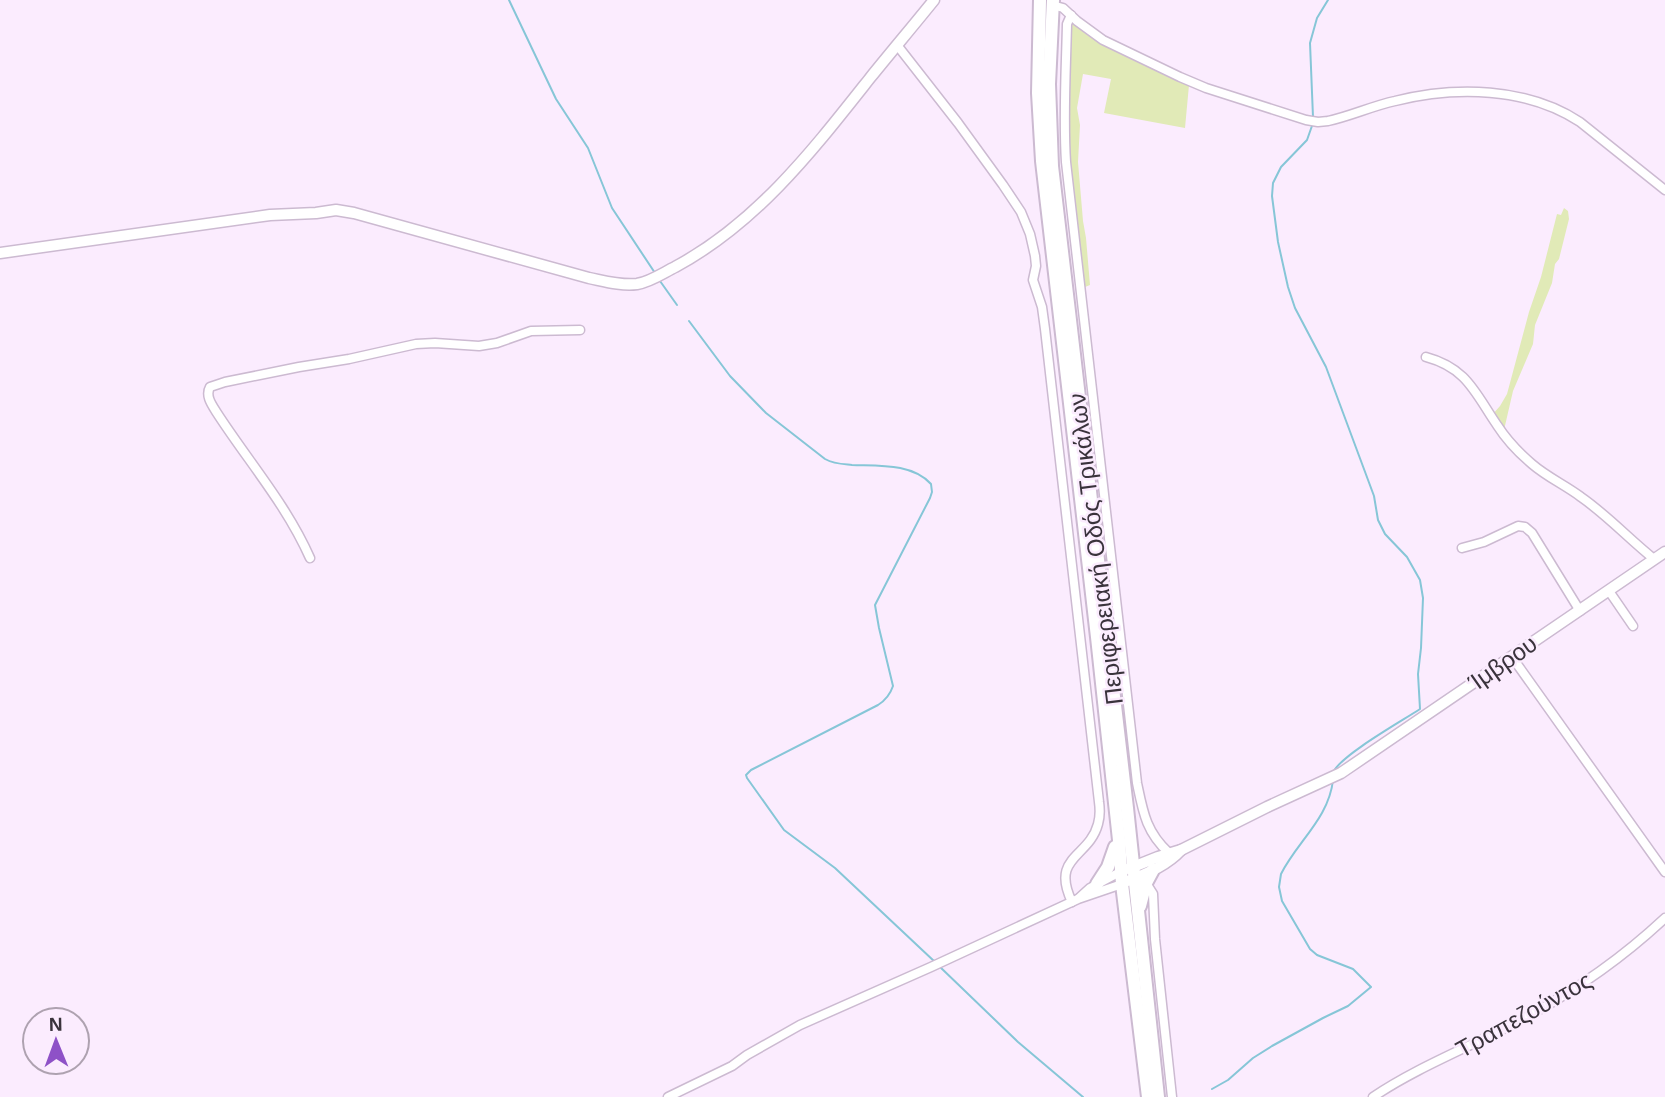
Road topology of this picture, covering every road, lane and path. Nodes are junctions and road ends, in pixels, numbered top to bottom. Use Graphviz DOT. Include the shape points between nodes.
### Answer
graph roads {
  1 [pos="934,0"];
  2 [pos="1048,2"];
  3 [pos="1071,15"];
  4 [pos="897,45"];
  5 [pos="1665,190"];
  6 [pos="0,253"];
  7 [pos="580,330"];
  8 [pos="1426,357"];
  9 [pos="1462,548"];
  10 [pos="1665,552"];
  11 [pos="310,558"];
  12 [pos="1654,559"];
  13 [pos="1609,592"];
  14 [pos="1580,611"];
  15 [pos="1633,626"];
  16 [pos="1512,657"];
  17 [pos="1119,840"];
  18 [pos="1181,850"];
  19 [pos="1169,853"];
  20 [pos="1153,870"];
  21 [pos="1665,872"];
  22 [pos="1138,876"];
  23 [pos="1121,878"];
  24 [pos="1097,884"];
  25 [pos="1075,900"];
  26 [pos="1665,918"];
  27 [pos="668,1097"];
  28 [pos="1149,1097"];
  29 [pos="1158,1097"];
  30 [pos="1172,1097"];
  31 [pos="1373,1097"];
  1 -- 4 [label="street"];
  2 -- 3 [label="street"];
  2 -- 17 [label="main road, Περιφερειακή Οδός Τρικάλων" via="1038,93 1042,160"];
  2 -- 22 [label="main road, Περιφερειακή Οδός Τρικάλων" via="1052,166"];
  3 -- 5 [label="street" via="1103,40 1186,80 1306,120 1335,119 1431,94 1476,93 1541,104 1573,117"];
  3 -- 19 [label="street" via="1063,114 1066,162 1137,783 1152,835"];
  4 -- 6 [label="street" via="771,195 690,259 634,285 607,282 335,210"];
  4 -- 25 [label="street" via="1014,200 1035,256 1033,279 1045,329 1099,802 1098,825 1071,860 1065,877"];
  7 -- 11 [label="street" via="531,331 479,346 416,344 210,387 208,397 217,413 284,508"];
  8 -- 12 [label="street" via="1462,375 1498,427 1531,463 1580,496"];
  9 -- 14 [label="street" via="1525,527"];
  10 -- 12 [label="street, Ίμβρου"];
  12 -- 13 [label="street, Ίμβρου"];
  13 -- 14 [label="street, Ίμβρου"];
  13 -- 15 [label="street"];
  14 -- 16 [label="street, Ίμβρου"];
  16 -- 18 [label="street, Ίμβρου" via="1340,773"];
  16 -- 21 [label="street"];
  17 -- 23 [label="main road, Περιφερειακή Οδός Τρικάλων"];
  17 -- 24 [label="main road"];
  18 -- 19 [label="street"];
  18 -- 20 [label="street"];
  19 -- 22 [label="street"];
  20 -- 22 [label="main road"];
  22 -- 23 [label="street"];
  22 -- 29 [label="main road, Περιφερειακή Οδός Τρικάλων"];
  22 -- 30 [label="street" via="1153,894"];
  23 -- 24 [label="street"];
  23 -- 25 [label="street"];
  23 -- 28 [label="main road, Περιφερειακή Οδός Τρικάλων"];
  24 -- 25 [label="street"];
  25 -- 27 [label="street" via="800,1025"];
  26 -- 31 [label="street, Τραπεζούντος" via="1620,958 1566,996"];
}
